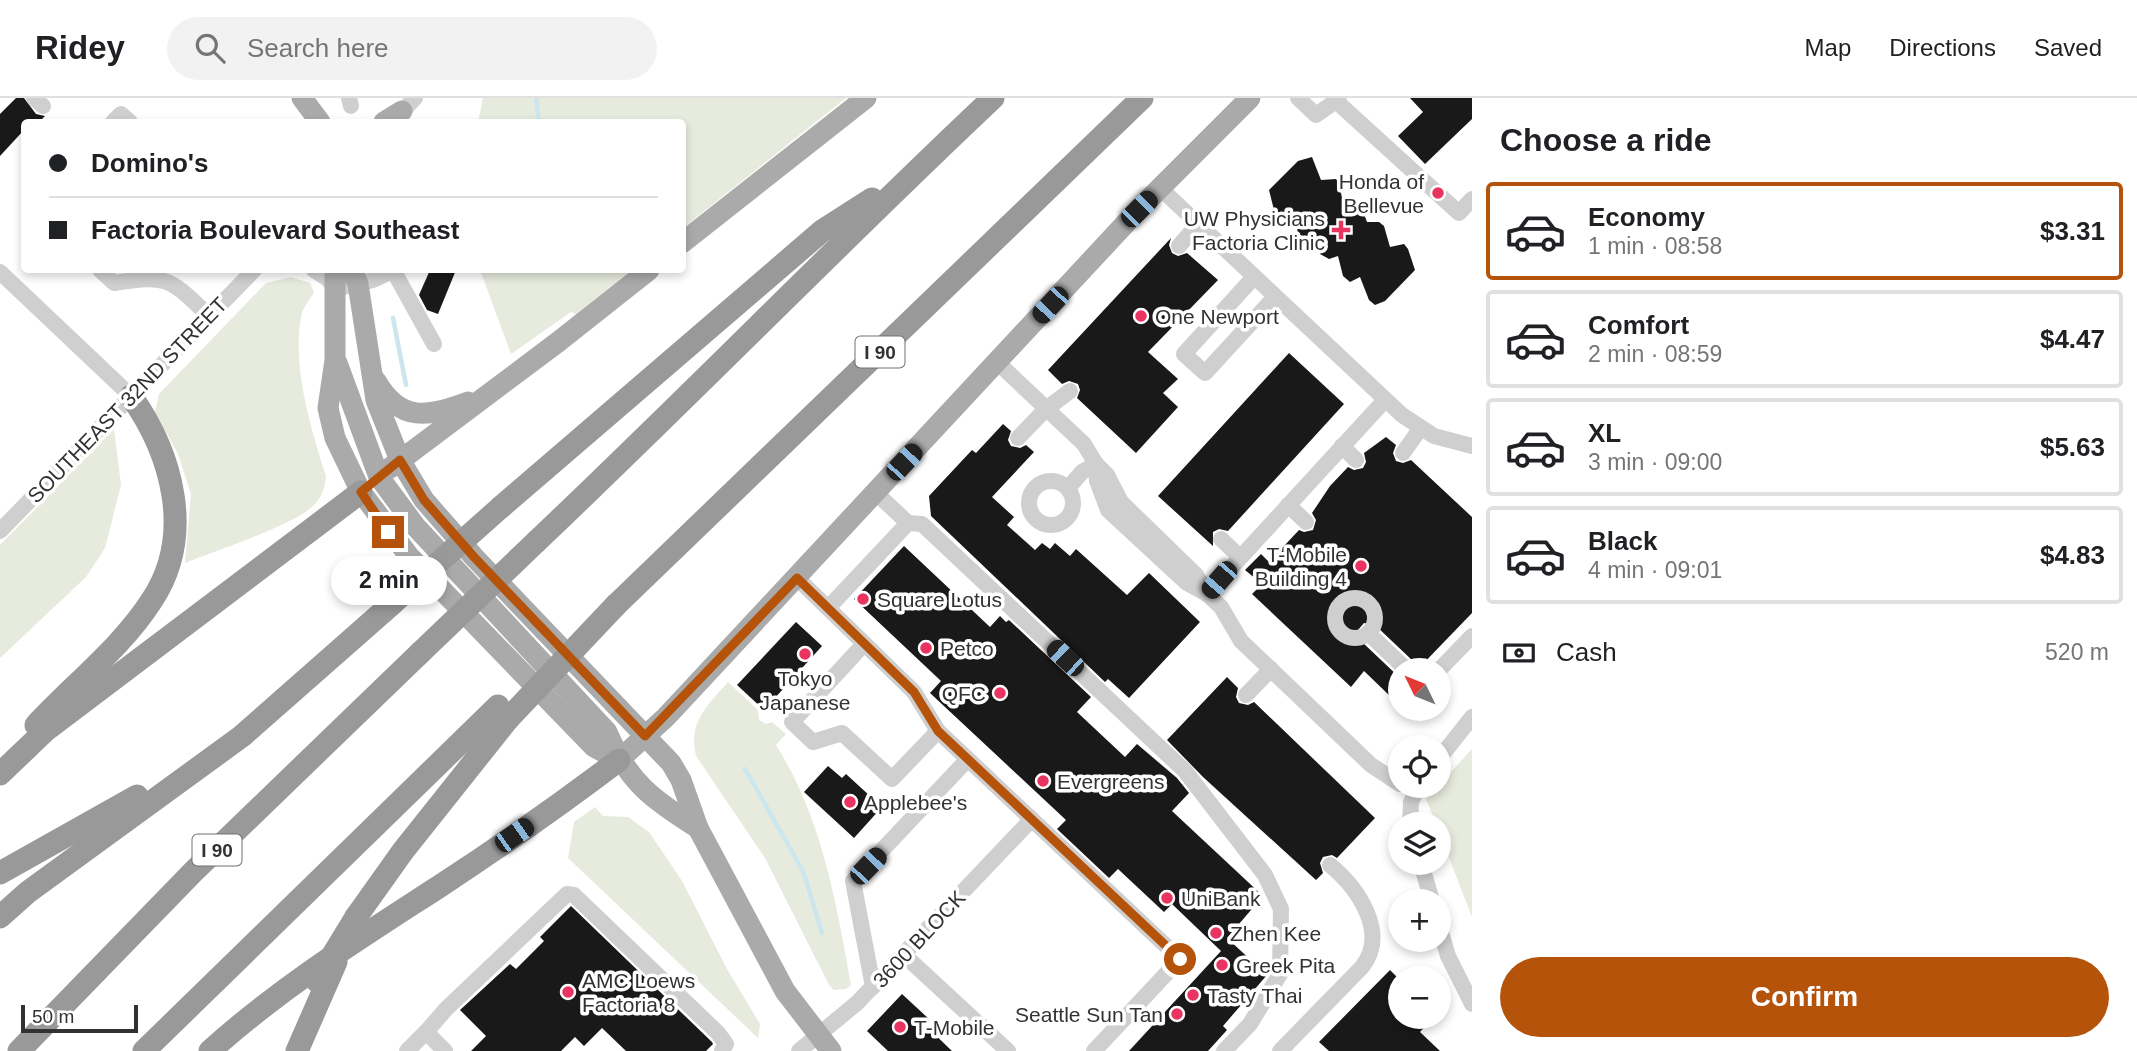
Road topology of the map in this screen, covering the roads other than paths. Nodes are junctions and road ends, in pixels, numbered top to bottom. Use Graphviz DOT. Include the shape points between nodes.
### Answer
graph roads {
  1 [pos="290,98"];
  2 [pos="302,98"];
  3 [pos="866,98"];
  4 [pos="993,98"];
  5 [pos="1142,98"];
  6 [pos="1250,98"];
  7 [pos="1298,98"];
  8 [pos="1338,100"];
  9 [pos="299,119"];
  10 [pos="318,119"];
  11 [pos="918,168"];
  12 [pos="1160,188"];
  13 [pos="1472,199"];
  14 [pos="1198,224"];
  15 [pos="686,240"];
  16 [pos="1179,246"];
  17 [pos="0,272"];
  18 [pos="103,273"];
  19 [pos="181,273"];
  20 [pos="251,273"];
  21 [pos="319,273"];
  22 [pos="377,273"];
  23 [pos="395,273"];
  24 [pos="645,273"];
  25 [pos="355,277"];
  26 [pos="1254,277"];
  27 [pos="335,279"];
  28 [pos="173,282"];
  29 [pos="1275,296"];
  30 [pos="209,316"];
  31 [pos="433,344"];
  32 [pos="335,360"];
  33 [pos="997,362"];
  34 [pos="371,368"];
  35 [pos="1070,391"];
  36 [pos="489,394"];
  37 [pos="131,396"];
  38 [pos="1385,400"];
  39 [pos="1046,409"];
  40 [pos="1420,429"];
  41 [pos="1018,438"];
  42 [pos="1342,446"];
  43 [pos="1472,446"];
  44 [pos="1403,453"];
  45 [pos="400,460"];
  46 [pos="1356,460"];
  47 [pos="1096,464"];
  48 [pos="379,477"];
  49 [pos="1068,488"];
  50 [pos="361,492"];
  51 [pos="875,492"];
  52 [pos="1288,505"];
  53 [pos="1307,522"];
  54 [pos="908,523"];
  55 [pos="0,531"];
  56 [pos="1221,539"];
  57 [pos="1240,557"];
  58 [pos="797,578"];
  59 [pos="1207,594"];
  60 [pos="828,608"];
  61 [pos="1368,633"];
  62 [pos="1472,636"];
  63 [pos="864,644"];
  64 [pos="1460,648"];
  65 [pos="1394,658"];
  66 [pos="1450,658"];
  67 [pos="1472,660"];
  68 [pos="1271,669"];
  69 [pos="300,687"];
  70 [pos="1246,695"];
  71 [pos="503,713"];
  72 [pos="1472,716"];
  73 [pos="938,731"];
  74 [pos="645,736"];
  75 [pos="1451,743"];
  76 [pos="968,759"];
  77 [pos="619,760"];
  78 [pos="0,772"];
  79 [pos="1388,775"];
  80 [pos="1032,819"];
  81 [pos="698,828"];
  82 [pos="1331,865"];
  83 [pos="0,873"];
  84 [pos="0,917"];
  85 [pos="1447,952"];
  86 [pos="904,955"];
  87 [pos="321,984"];
  88 [pos="873,987"];
  89 [pos="1472,1004"];
  90 [pos="426,1032"];
  91 [pos="825,1044"];
  92 [pos="19,1051"];
  93 [pos="144,1051"];
  94 [pos="210,1051"];
  95 [pos="284,1051"];
  96 [pos="297,1051"];
  97 [pos="407,1051"];
  98 [pos="445,1051"];
  99 [pos="722,1051"];
  100 [pos="799,1051"];
  101 [pos="1008,1051"];
  102 [pos="1094,1051"];
  103 [pos="1224,1051"];
  104 [pos="1280,1051"];
  1 -- 9 [label="main road"];
  2 -- 10 [label="main road"];
  3 -- 15 [label="main road"];
  4 -- 11 [label="highway, I 90"];
  5 -- 71 [label="highway, I 90, bridge"];
  6 -- 12 [label="main road"];
  7 -- 8 [label="street" via="1317,115"];
  8 -- 13 [label="street" via="1459,213"];
  11 -- 69 [label="highway, bridge" via="822,231"];
  11 -- 92 [label="highway, I 90, bridge" via="733,354 193,872"];
  12 -- 14 [label="street"];
  12 -- 33 [label="main road"];
  14 -- 16 [label="street"];
  14 -- 26 [label="street"];
  17 -- 37 [label="street"];
  18 -- 28 [label="street" via="114,283 150,277"];
  19 -- 28 [label="street"];
  20 -- 30 [label="street, SOUTHEAST 32ND STREET"];
  21 -- 27 [label="street"];
  22 -- 25 [label="street"];
  23 -- 31 [label="street"];
  24 -- 36 [label="main road"];
  25 -- 27 [label="street"];
  25 -- 34 [label="main road"];
  26 -- 29 [label="street"];
  26 -- 29 [label="street" via="1184,354 1205,373"];
  27 -- 32 [label="main road"];
  28 -- 30 [label="street"];
  29 -- 38 [label="street"];
  30 -- 37 [label="street, SOUTHEAST 32ND STREET"];
  32 -- 48 [label="main road"];
  32 -- 50 [label="main road" via="328,408 335,438"];
  33 -- 39 [label="street"];
  33 -- 51 [label="main road"];
  34 -- 36 [label="main road" via="390,402 407,412 432,413"];
  34 -- 45 [label="main road" via="376,400"];
  35 -- 39 [label="street"];
  36 -- 45 [label="main road"];
  37 -- 55 [label="street, SOUTHEAST 32ND STREET"];
  37 -- 78 [label="highway" via="148,420 172,478 173,541 165,573 153,599 123,637 31,731"];
  38 -- 40 [label="street"];
  38 -- 42 [label="street"];
  39 -- 41 [label="street"];
  39 -- 47 [label="street" via="1084,444"];
  40 -- 43 [label="street"];
  40 -- 44 [label="street"];
  42 -- 46 [label="street"];
  42 -- 52 [label="street"];
  45 -- 48 [label="main road"];
  45 -- 74 [label="main road" via="424,500 474,557"];
  47 -- 49 [label="street"];
  47 -- 59 [label="street" via="1108,510 1187,583"];
  48 -- 50 [label="main road"];
  48 -- 77 [label="main road" via="416,527 607,732"];
  50 -- 77 [label="main road" via="388,532 497,649 594,747"];
  50 -- 78 [label="highway" via="46,730"];
  51 -- 54 [label="street"];
  51 -- 58 [label="main road"];
  52 -- 53 [label="street"];
  52 -- 57 [label="street"];
  54 -- 60 [label="street"];
  54 -- 103 [label="street" via="922,524 1185,771 1265,875 1281,909 1280,974 1250,1024"];
  56 -- 57 [label="street"];
  57 -- 59 [label="street"];
  58 -- 60 [label="street"];
  58 -- 74 [label="main road"];
  59 -- 68 [label="street" via="1221,607 1241,641"];
  60 -- 63 [label="street"];
  61 -- 65 [label="street"];
  62 -- 64 [label="street"];
  63 -- 73 [label="street" via="914,692"];
  63 -- 73 [label="street" via="792,722 813,742 842,733 892,779"];
  64 -- 66 [label="street"];
  64 -- 67 [label="street"];
  68 -- 70 [label="street"];
  68 -- 79 [label="street" via="1371,765"];
  69 -- 83 [label="highway" via="139,795"];
  69 -- 84 [label="highway" via="242,736"];
  71 -- 87 [label="highway, bridge" via="356,917"];
  71 -- 93 [label="highway"];
  72 -- 75 [label="street"];
  73 -- 76 [label="street"];
  74 -- 77 [label="main road"];
  74 -- 81 [label="main road" via="671,762"];
  76 -- 80 [label="street"];
  76 -- 88 [label="street" via="853,881"];
  77 -- 81 [label="main road" via="638,786"];
  77 -- 94 [label="highway" via="323,961"];
  80 -- 86 [label="street, 3600 BLOCK"];
  80 -- 102 [label="street" via="1180,959"];
  81 -- 91 [label="main road" via="785,991"];
  82 -- 104 [label="street" via="1359,892 1370,920 1372,951 1361,969"];
  85 -- 89 [label="street"];
  86 -- 88 [label="street, 3600 BLOCK"];
  86 -- 101 [label="street"];
  87 -- 95 [label="highway"];
  87 -- 96 [label="highway"];
  88 -- 91 [label="street, 3600 BLOCK"];
  90 -- 97 [label="street"];
  90 -- 98 [label="street"];
  90 -- 99 [label="street" via="567,894 574,895 718,1033 726,1044"];
  91 -- 100 [label="street, 3600 BLOCK"];
}
